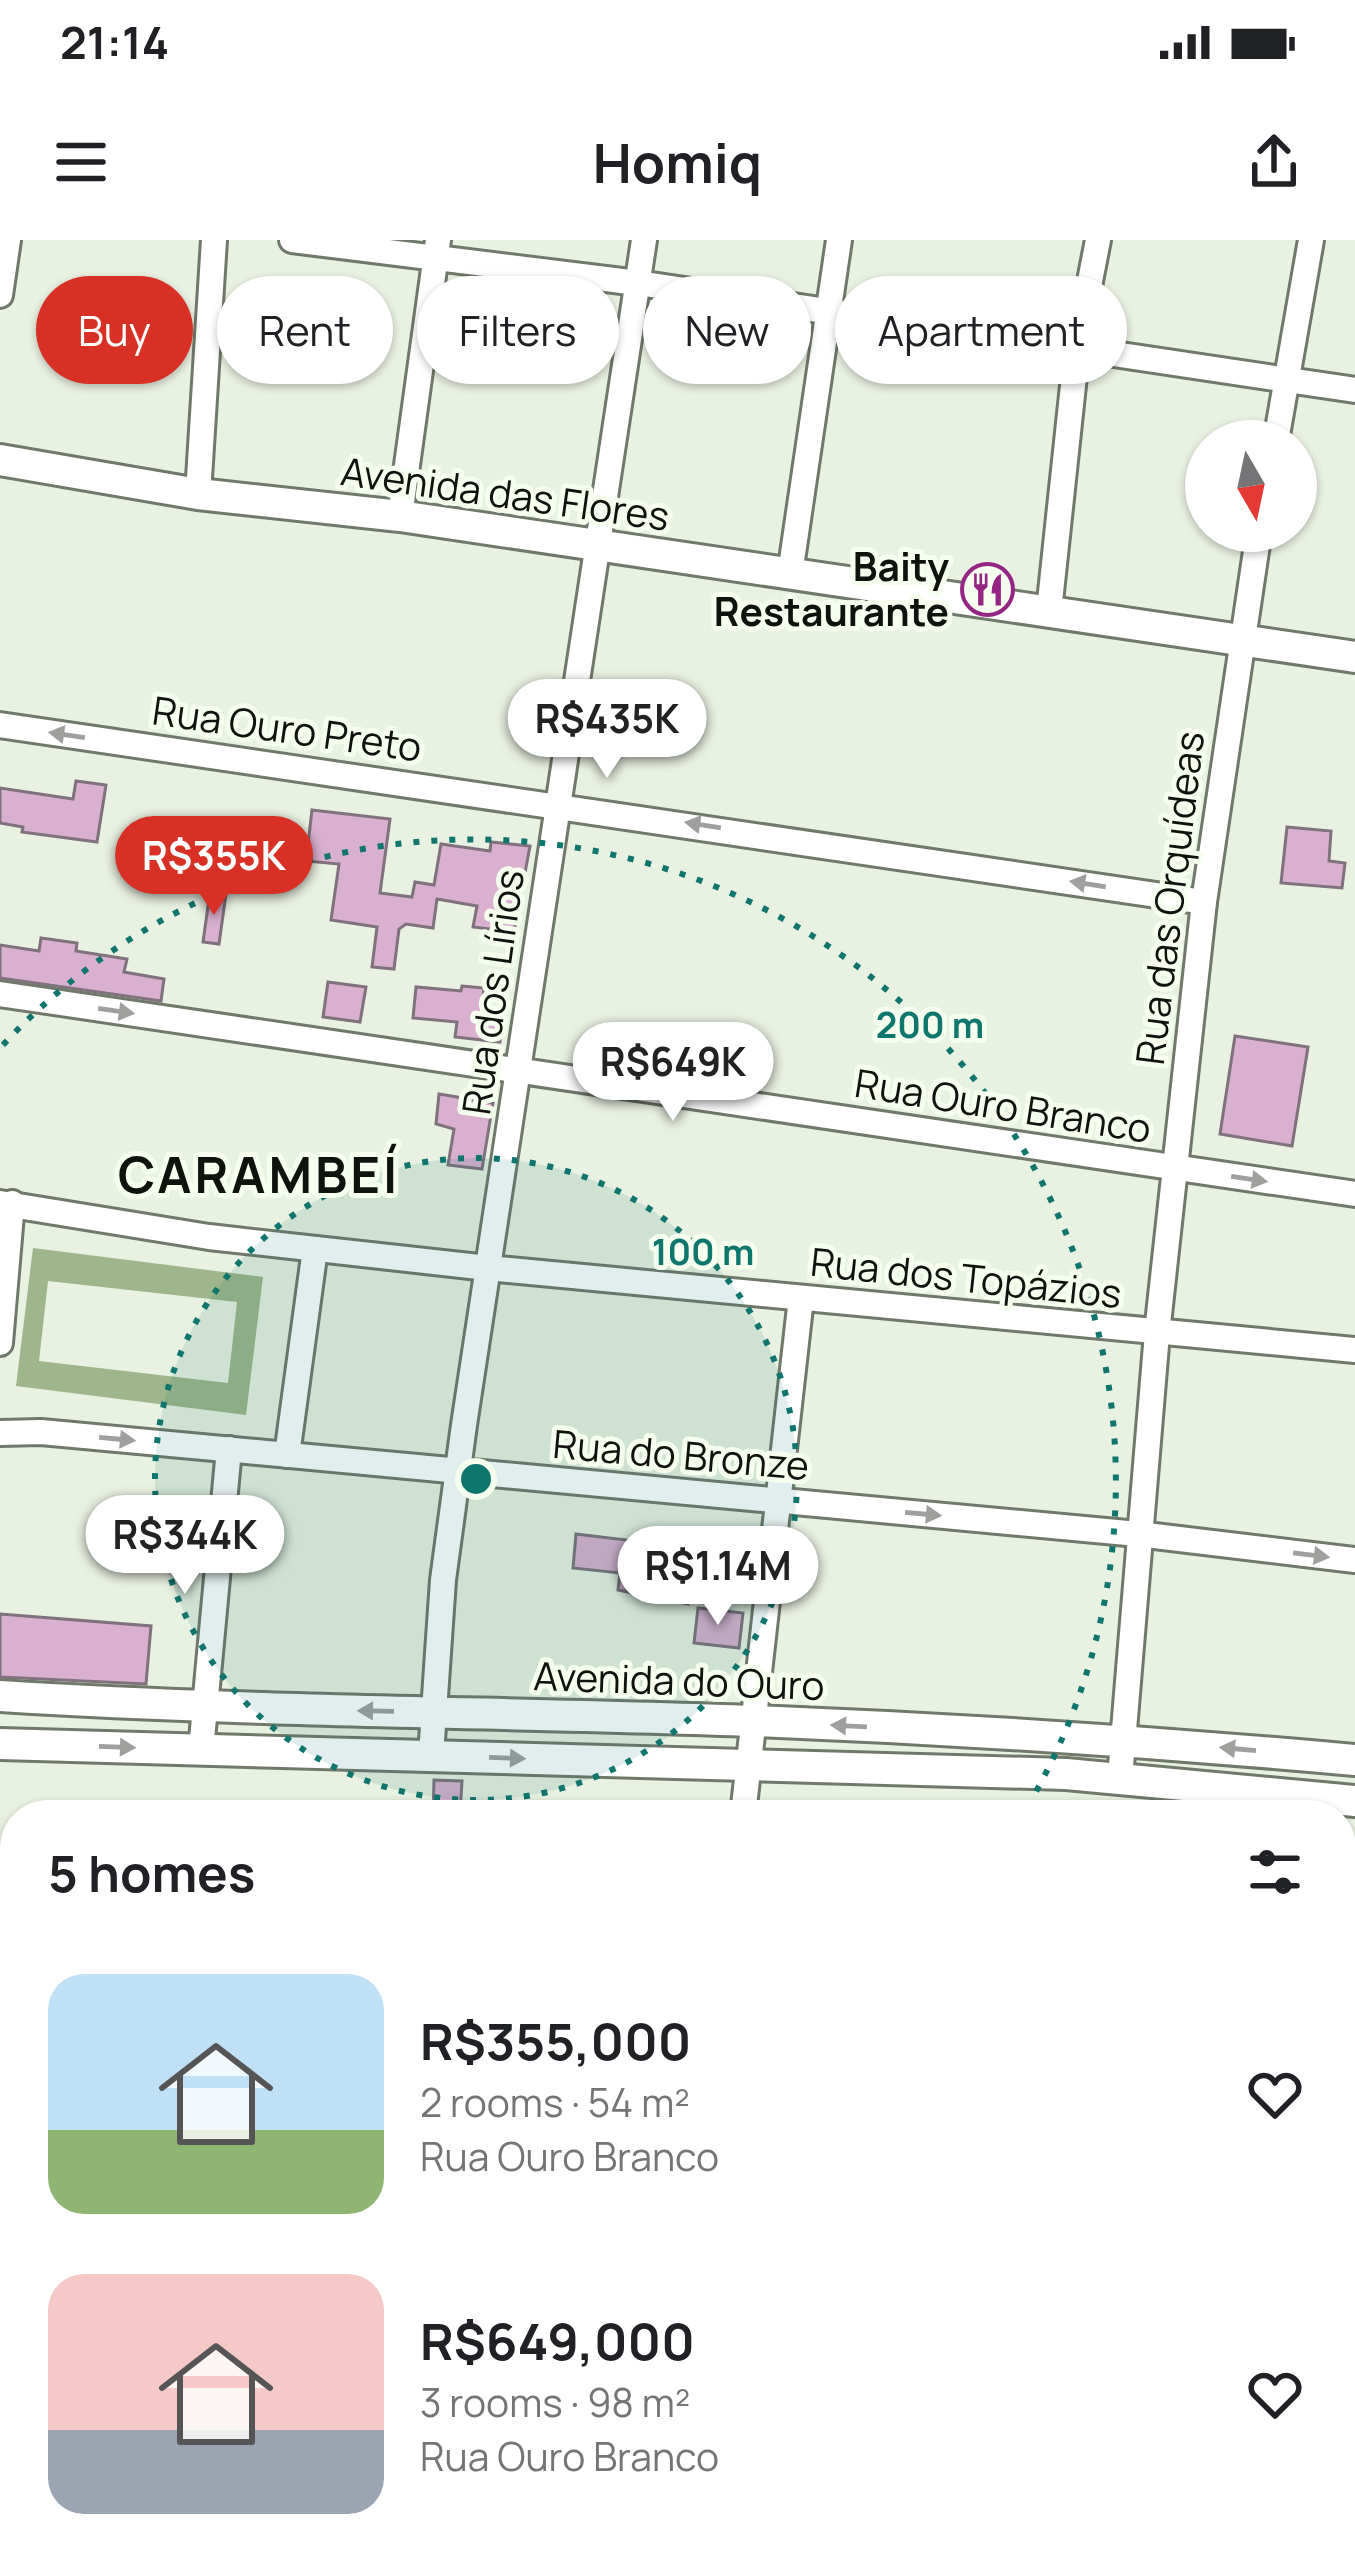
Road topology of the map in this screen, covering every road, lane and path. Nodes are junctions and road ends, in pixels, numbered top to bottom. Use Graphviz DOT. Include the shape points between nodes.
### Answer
graph roads {
  1 [pos="8,240"];
  2 [pos="214,240"];
  3 [pos="292,240"];
  4 [pos="644,240"];
  5 [pos="839,240"];
  6 [pos="1098,240"];
  7 [pos="1311,240"];
  8 [pos="436,250"];
  9 [pos="1091,276"];
  10 [pos="638,283"];
  11 [pos="0,295"];
  12 [pos="825,310"];
  13 [pos="835,312"];
  14 [pos="1127,355"];
  15 [pos="1287,379"];
  16 [pos="1073,384"];
  17 [pos="1355,390"];
  18 [pos="1280,420"];
  19 [pos="0,460"];
  20 [pos="198,494"];
  21 [pos="400,516"];
  22 [pos="595,544"];
  23 [pos="1255,552"];
  24 [pos="790,574"];
  25 [pos="1049,611"];
  26 [pos="1240,638"];
  27 [pos="1355,657"];
  28 [pos="0,725"];
  29 [pos="556,803"];
  30 [pos="1204,902"];
  31 [pos="0,994"];
  32 [pos="519,1070"];
  33 [pos="1174,1168"];
  34 [pos="1355,1194"];
  35 [pos="6,1203"];
  36 [pos="315,1249"];
  37 [pos="488,1268"];
  38 [pos="801,1298"];
  39 [pos="1157,1333"];
  40 [pos="0,1342"];
  41 [pos="1355,1350"];
  42 [pos="0,1433"];
  43 [pos="229,1449"];
  44 [pos="287,1455"];
  45 [pos="458,1472"];
  46 [pos="780,1500"];
  47 [pos="1138,1534"];
  48 [pos="1355,1560"];
  49 [pos="0,1696"];
  50 [pos="205,1708"];
  51 [pos="435,1712"];
  52 [pos="755,1721"];
  53 [pos="1120,1738"];
  54 [pos="0,1744"];
  55 [pos="201,1750"];
  56 [pos="431,1755"];
  57 [pos="1355,1760"];
  58 [pos="748,1766"];
  59 [pos="1120,1778"];
  60 [pos="745,1800"];
  61 [pos="1345,1800"];
  1 -- 11 [label="street"];
  2 -- 20 [label="street"];
  3 -- 8 [label="street"];
  4 -- 10 [label="street, Rua dos Lírios"];
  5 -- 12 [label="street"];
  6 -- 9 [label="street"];
  7 -- 15 [label="street"];
  8 -- 10 [label="street"];
  8 -- 21 [label="street"];
  10 -- 12 [label="street"];
  10 -- 22 [label="street, Rua dos Lírios"];
  12 -- 13 [label="street"];
  12 -- 24 [label="street"];
  14 -- 15 [label="street"];
  15 -- 17 [label="street"];
  15 -- 18 [label="street"];
  16 -- 25 [label="street"];
  19 -- 20 [label="street, Avenida das Flores"];
  20 -- 21 [label="street, Avenida das Flores"];
  21 -- 22 [label="street, Avenida das Flores"];
  22 -- 24 [label="street, Avenida das Flores"];
  22 -- 29 [label="street, Rua dos Lírios"];
  23 -- 26 [label="street, Rua das Orquídeas"];
  24 -- 25 [label="street, Avenida das Flores"];
  25 -- 26 [label="street, Avenida das Flores"];
  26 -- 27 [label="street, Avenida das Flores"];
  26 -- 30 [label="street, Rua das Orquídeas"];
  29 -- 28 [label="street, Rua Ouro Preto, one-way"];
  30 -- 29 [label="street, Rua Ouro Preto, one-way"];
  29 -- 32 [label="street, Rua dos Lírios"];
  30 -- 33 [label="street, Rua das Orquídeas"];
  31 -- 32 [label="street, Rua Ouro Branco, one-way"];
  32 -- 33 [label="street, Rua Ouro Branco"];
  32 -- 37 [label="street, Rua dos Lírios"];
  33 -- 34 [label="street, Rua Ouro Branco, one-way"];
  33 -- 39 [label="street, Rua das Orquídeas"];
  35 -- 36 [label="street, Rua dos Topázios"];
  35 -- 40 [label="street"];
  36 -- 37 [label="street, Rua dos Topázios"];
  36 -- 44 [label="street"];
  37 -- 38 [label="street, Rua dos Topázios"];
  37 -- 45 [label="street, Rua dos Lírios"];
  38 -- 39 [label="street, Rua dos Topázios"];
  38 -- 46 [label="street"];
  39 -- 41 [label="street, Rua dos Topázios"];
  39 -- 47 [label="street, Rua das Orquídeas"];
  42 -- 43 [label="street, Rua do Bronze, one-way"];
  43 -- 44 [label="street, Rua do Bronze"];
  43 -- 50 [label="street"];
  44 -- 45 [label="street, Rua do Bronze"];
  45 -- 46 [label="street, Rua do Bronze"];
  45 -- 51 [label="street, Rua dos Lírios"];
  46 -- 47 [label="street, Rua do Bronze, one-way"];
  46 -- 52 [label="street"];
  47 -- 48 [label="street, Rua do Bronze, one-way"];
  47 -- 53 [label="street, Rua das Orquídeas"];
  49 -- 50 [label="street, Avenida do Ouro"];
  51 -- 50 [label="street, Avenida do Ouro, one-way"];
  50 -- 55 [label="street"];
  51 -- 52 [label="street, Avenida do Ouro"];
  51 -- 56 [label="street, Rua dos Lírios"];
  53 -- 52 [label="street, Avenida do Ouro, one-way"];
  52 -- 58 [label="street"];
  57 -- 53 [label="street, Avenida do Ouro, one-way"];
  53 -- 59 [label="street, Rua das Orquídeas"];
  54 -- 55 [label="street, Avenida do Ouro, one-way"];
  55 -- 56 [label="street, Avenida do Ouro"];
  56 -- 58 [label="street, Avenida do Ouro, one-way"];
  58 -- 59 [label="street, Avenida do Ouro"];
  58 -- 60 [label="street"];
  59 -- 61 [label="street, Avenida do Ouro"];
}
